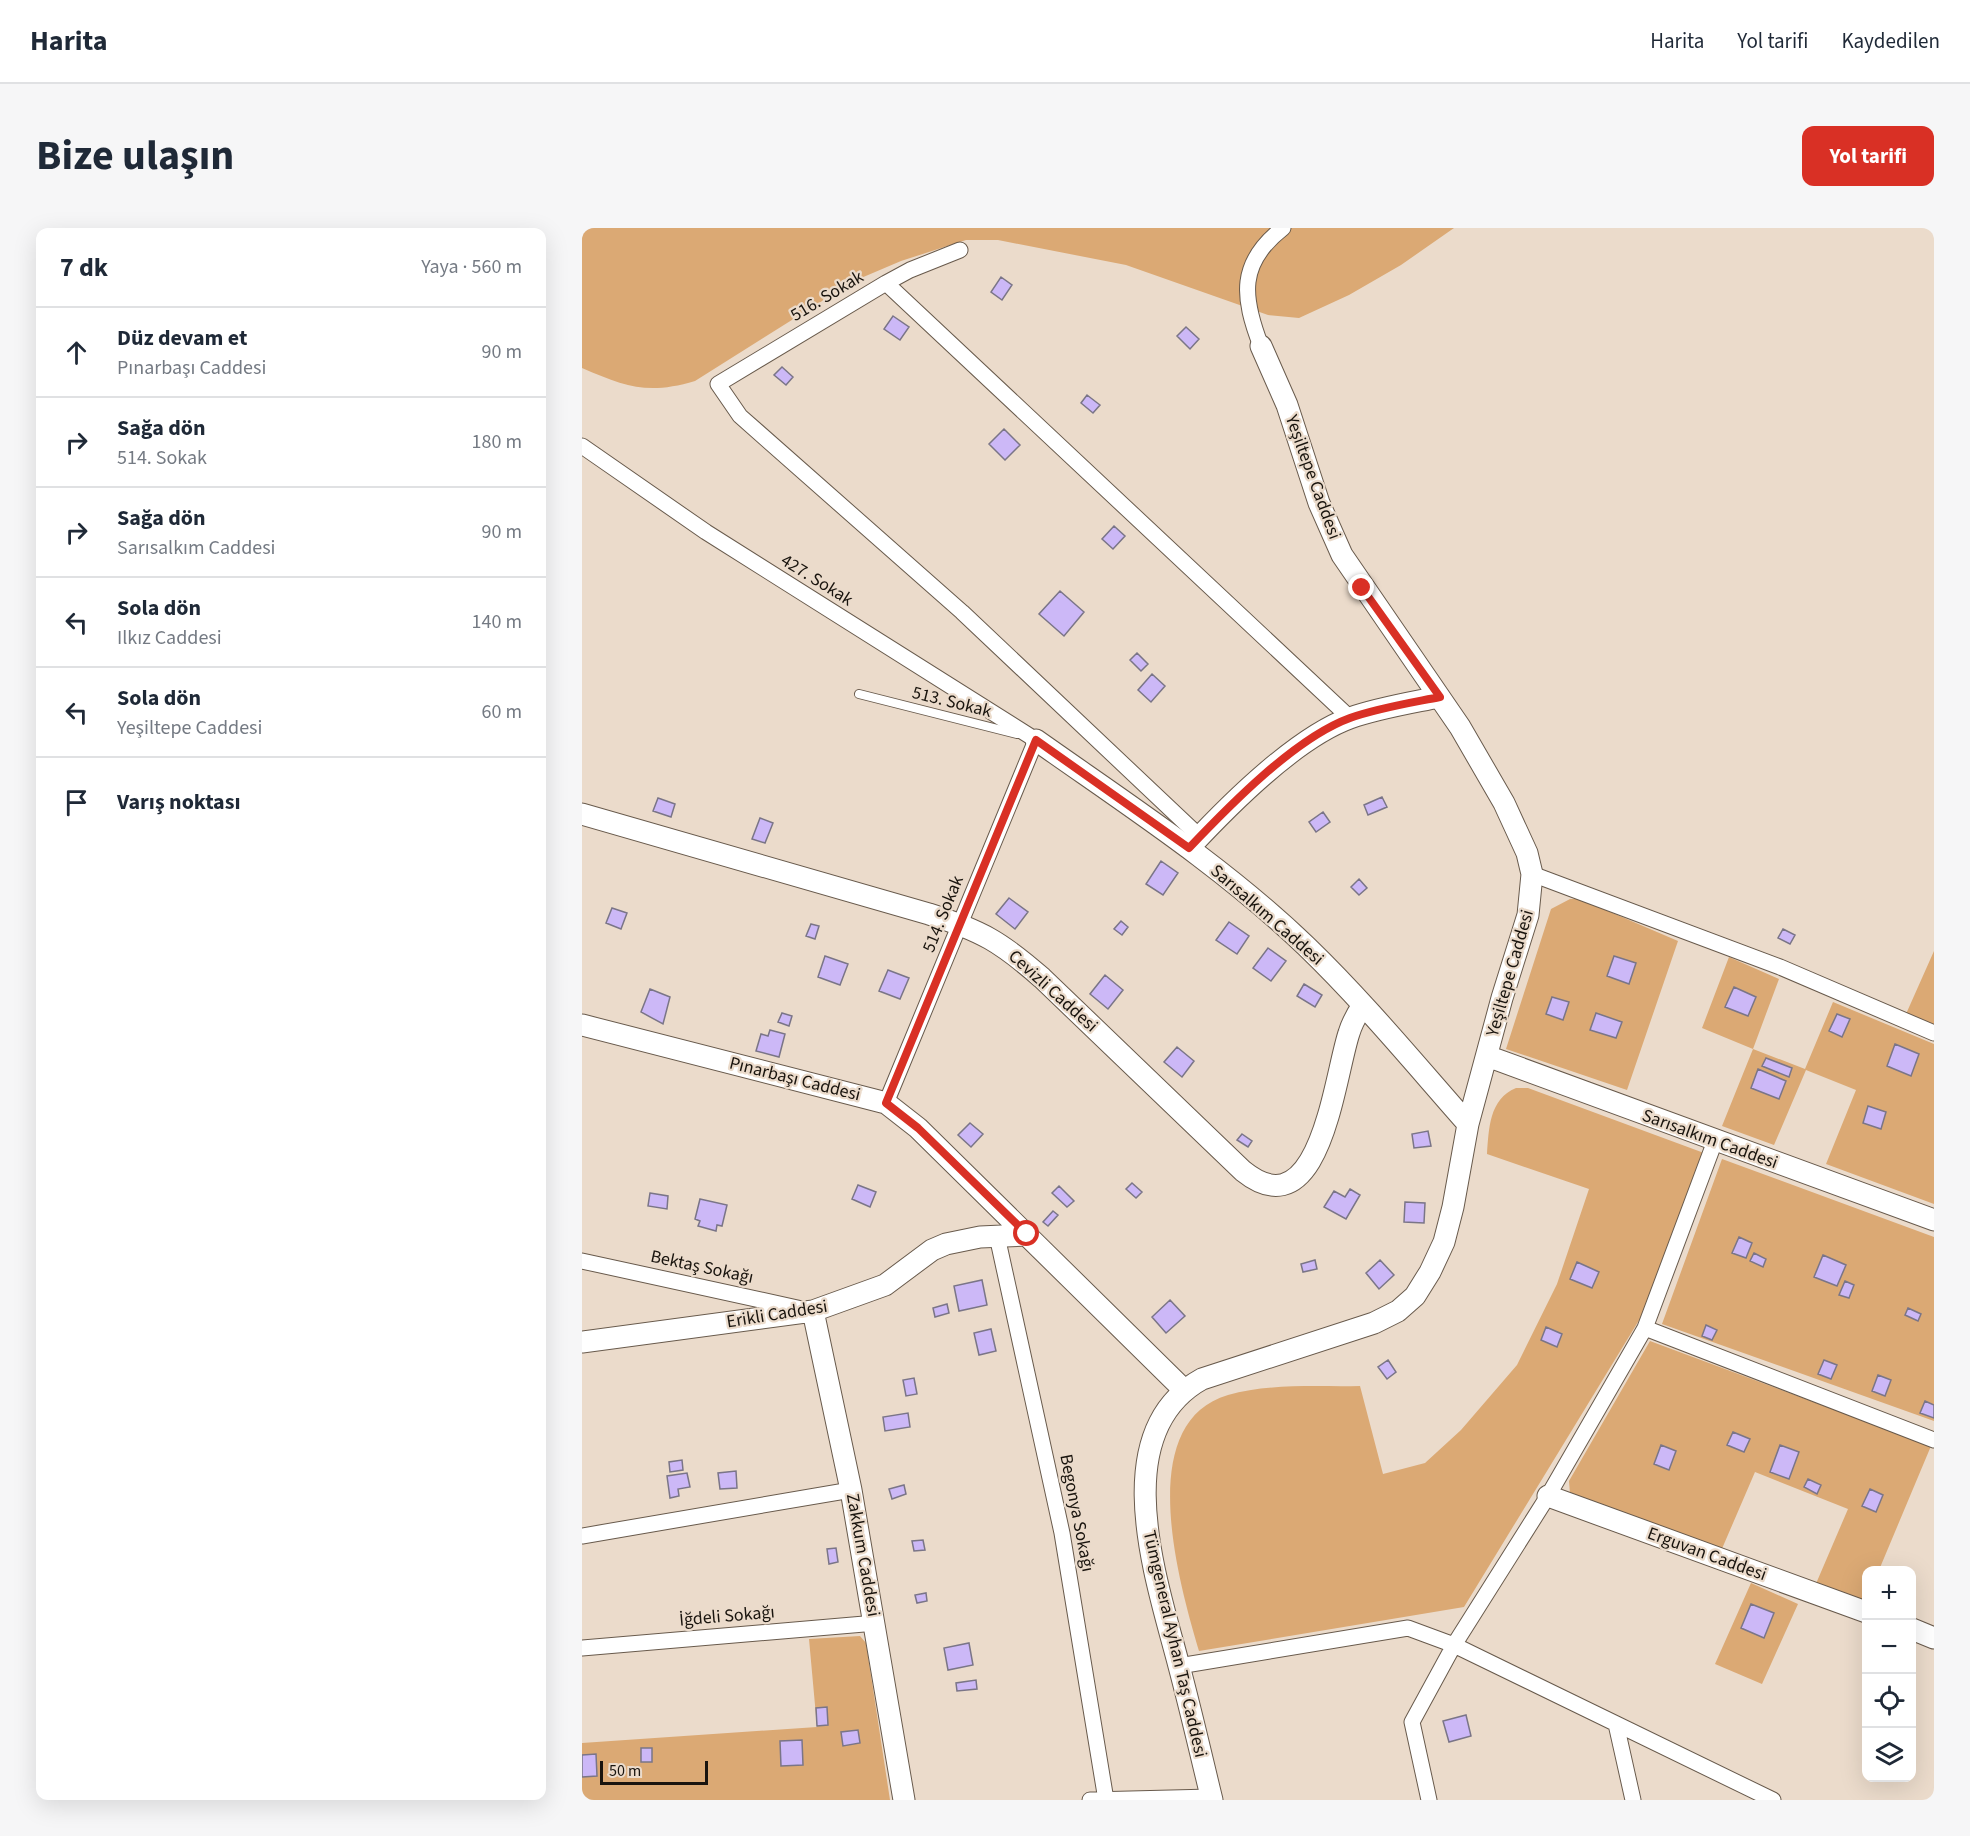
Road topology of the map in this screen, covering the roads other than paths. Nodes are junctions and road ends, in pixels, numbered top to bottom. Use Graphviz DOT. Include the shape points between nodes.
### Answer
graph roads {
  1 [pos="1283,228"];
  2 [pos="960,250"];
  3 [pos="886,283"];
  4 [pos="1261,346"];
  5 [pos="582,446"];
  6 [pos="859,694"];
  7 [pos="1440,697"];
  8 [pos="1350,718"];
  9 [pos="1036,740"];
  10 [pos="582,814"];
  11 [pos="1195,842"];
  12 [pos="1532,874"];
  13 [pos="960,924"];
  14 [pos="1363,1005"];
  15 [pos="582,1026"];
  16 [pos="1934,1033"];
  17 [pos="1487,1056"];
  18 [pos="886,1103"];
  19 [pos="1468,1124"];
  20 [pos="1715,1141"];
  21 [pos="1934,1220"];
  22 [pos="1027,1234"];
  23 [pos="997,1236"];
  24 [pos="582,1261"];
  25 [pos="813,1311"];
  26 [pos="1645,1328"];
  27 [pos="582,1342"];
  28 [pos="1183,1389"];
  29 [pos="1934,1440"];
  30 [pos="851,1490"];
  31 [pos="1548,1496"];
  32 [pos="582,1536"];
  33 [pos="1862,1611"];
  34 [pos="876,1623"];
  35 [pos="1916,1631"];
  36 [pos="1934,1638"];
  37 [pos="1454,1644"];
  38 [pos="582,1647"];
  39 [pos="1179,1666"];
  40 [pos="1616,1724"];
  41 [pos="1211,1798"];
  42 [pos="904,1800"];
  43 [pos="1100,1800"];
  44 [pos="1429,1800"];
  45 [pos="1633,1800"];
  46 [pos="1773,1800"];
  1 -- 4 [label="street" via="1262,247 1248,275 1248,305"];
  2 -- 3 [label="street, 516. Sokak"];
  3 -- 8 [label="street"];
  3 -- 11 [label="street, 516. Sokak" via="718,384 740,416 962,612"];
  4 -- 7 [label="street, Yeşiltepe Caddesi" via="1342,555"];
  5 -- 9 [label="street, 427. Sokak" via="706,532"];
  6 -- 9 [label="lane, 513. Sokak"];
  7 -- 8 [label="street"];
  7 -- 12 [label="street, Yeşiltepe Caddesi" via="1504,803 1527,853"];
  8 -- 11 [label="street" via="1281,762 1240,795"];
  9 -- 11 [label="street, Sarısalkım Caddesi"];
  9 -- 13 [label="street, 514. Sokak"];
  10 -- 13 [label="street, Cevizli Caddesi"];
  11 -- 14 [label="street, Sarısalkım Caddesi"];
  12 -- 16 [label="street" via="1780,967"];
  12 -- 17 [label="street, Yeşiltepe Caddesi" via="1528,915"];
  13 -- 14 [label="street, Cevizli Caddesi" via="983,933 1015,954 1243,1171 1262,1184 1286,1185 1311,1162 1348,1035"];
  13 -- 18 [label="street, 514. Sokak"];
  14 -- 19 [label="street, Sarısalkım Caddesi"];
  15 -- 18 [label="street, Pınarbaşı Caddesi"];
  17 -- 19 [label="street, Yeşiltepe Caddesi"];
  17 -- 20 [label="street, Sarısalkım Caddesi"];
  18 -- 22 [label="street, Pınarbaşı Caddesi" via="918,1128"];
  19 -- 28 [label="street, Yeşiltepe Caddesi" via="1444,1242 1415,1296 1398,1311 1374,1323 1222,1371"];
  20 -- 21 [label="street, Sarısalkım Caddesi"];
  20 -- 26 [label="street"];
  22 -- 23 [label="street, Erikli Caddesi"];
  22 -- 28 [label="street, Pınarbaşı Caddesi"];
  23 -- 25 [label="street, Erikli Caddesi" via="946,1244 885,1285"];
  23 -- 43 [label="street, Begonya Sokağı" via="1062,1533"];
  24 -- 25 [label="street, Bektaş Sokağı"];
  25 -- 27 [label="street, Erikli Caddesi"];
  25 -- 30 [label="street, Zakkum Caddesi"];
  26 -- 29 [label="street"];
  26 -- 31 [label="street"];
  28 -- 39 [label="street, Tümgeneral Ayhan Taş Caddesi" via="1171,1403 1154,1438 1145,1494 1151,1555"];
  30 -- 32 [label="street"];
  30 -- 34 [label="street, Zakkum Caddesi"];
  31 -- 33 [label="street, Erguvan Caddesi"];
  31 -- 37 [label="street"];
  34 -- 38 [label="street, İğdeli Sokağı"];
  34 -- 42 [label="street, Zakkum Caddesi"];
  35 -- 36 [label="street"];
  37 -- 39 [label="street" via="1408,1628"];
  37 -- 40 [label="street"];
  37 -- 44 [label="street" via="1412,1722"];
  39 -- 41 [label="street, Tümgeneral Ayhan Taş Caddesi"];
  40 -- 45 [label="street"];
  40 -- 46 [label="street"];
  41 -- 43 [label="street"];
}
